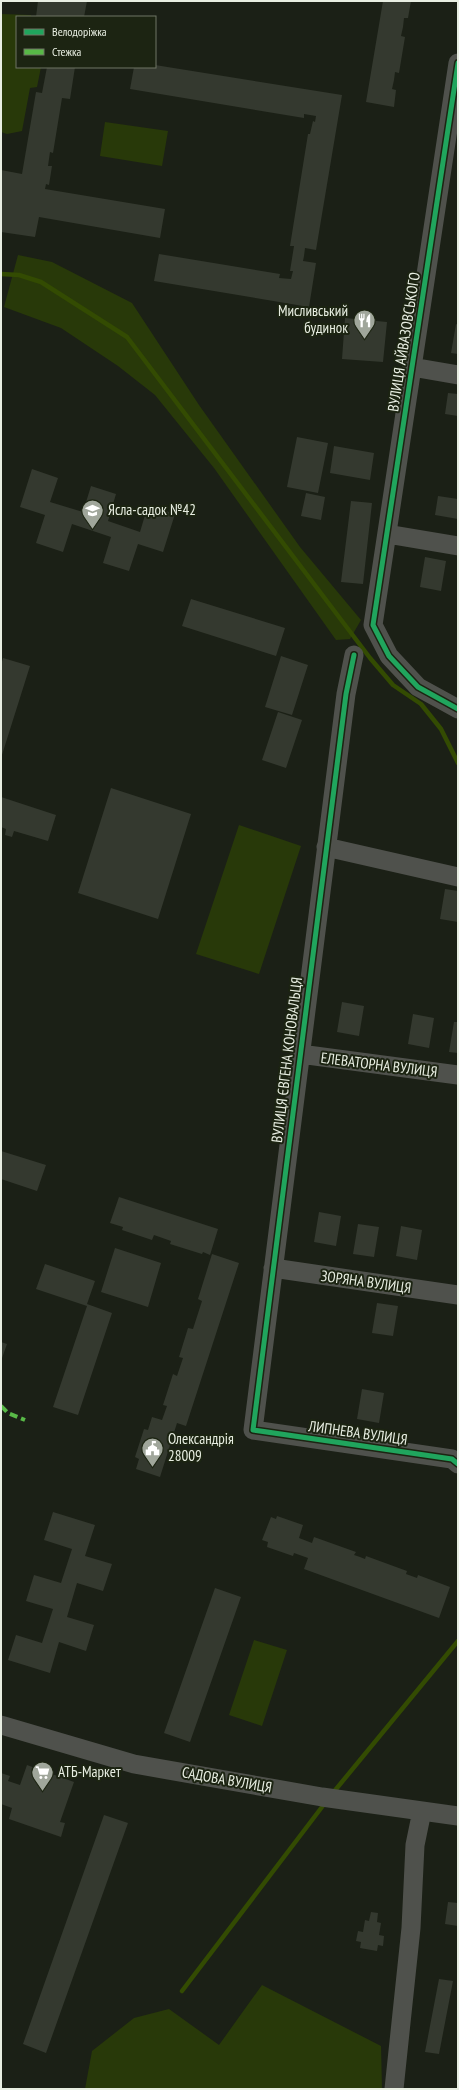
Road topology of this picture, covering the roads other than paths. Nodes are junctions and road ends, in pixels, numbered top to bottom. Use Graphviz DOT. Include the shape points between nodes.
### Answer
graph roads {
  1 [pos="458,63"];
  2 [pos="454,114"];
  3 [pos="412,367"];
  4 [pos="458,375"];
  5 [pos="387,534"];
  6 [pos="458,546"];
  7 [pos="354,655"];
  8 [pos="458,709"];
  9 [pos="326,847"];
  10 [pos="458,877"];
  11 [pos="300,1054"];
  12 [pos="458,1075"];
  13 [pos="273,1268"];
  14 [pos="458,1295"];
  15 [pos="253,1430"];
  16 [pos="458,1464"];
  17 [pos="1,1725"];
  18 [pos="422,1811"];
  19 [pos="458,1816"];
  20 [pos="394,2089"];
  1 -- 2 [label="street, ВУЛИЦЯ АЙВАЗОВСЬКОГО"];
  2 -- 3 [label="street, ВУЛИЦЯ АЙВАЗОВСЬКОГО"];
  3 -- 4 [label="street"];
  3 -- 5 [label="street, ВУЛИЦЯ АЙВАЗОВСЬКОГО"];
  5 -- 6 [label="street"];
  5 -- 8 [label="street, ВУЛИЦЯ АЙВАЗОВСЬКОГО" via="373,625 389,656 418,687"];
  7 -- 9 [label="street, ВУЛИЦЯ ЄВГЕНА КОНОВАЛЬЦЯ" via="346,694"];
  9 -- 10 [label="street"];
  9 -- 11 [label="street, ВУЛИЦЯ ЄВГЕНА КОНОВАЛЬЦЯ"];
  11 -- 12 [label="street, ЕЛЕВАТОРНА ВУЛИЦЯ"];
  11 -- 13 [label="street, ВУЛИЦЯ ЄВГЕНА КОНОВАЛЬЦЯ"];
  13 -- 14 [label="street, ЗОРЯНА ВУЛИЦЯ"];
  13 -- 15 [label="street, ВУЛИЦЯ ЄВГЕНА КОНОВАЛЬЦЯ"];
  15 -- 16 [label="street, ЛИПНЕВА ВУЛИЦЯ" via="452,1459"];
  17 -- 18 [label="street, САДОВА ВУЛИЦЯ" via="134,1764 322,1797"];
  18 -- 19 [label="street, САДОВА ВУЛИЦЯ"];
  18 -- 20 [label="street" via="415,1845 411,1928"];
}
